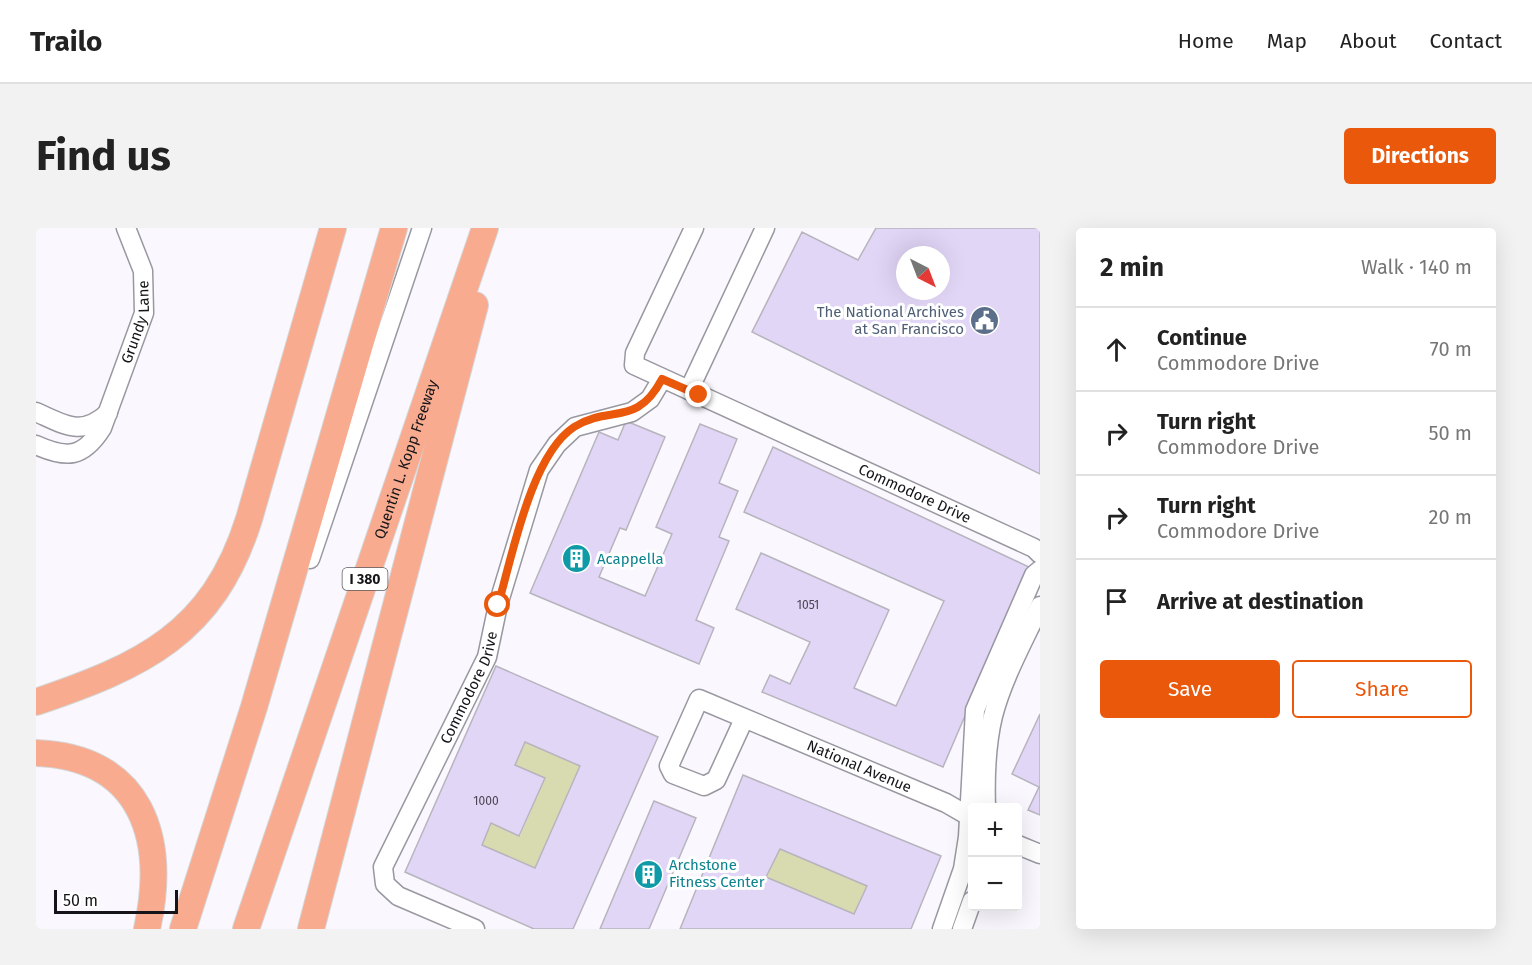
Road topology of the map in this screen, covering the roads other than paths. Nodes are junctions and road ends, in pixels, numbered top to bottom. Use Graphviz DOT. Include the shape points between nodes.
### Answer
graph roads {
  1 [pos="126,228"];
  2 [pos="333,228"];
  3 [pos="394,228"];
  4 [pos="422,228"];
  5 [pos="485,228"];
  6 [pos="496,228"];
  7 [pos="694,228"];
  8 [pos="765,228"];
  9 [pos="662,379"];
  10 [pos="689,390"];
  11 [pos="36,412"];
  12 [pos="108,413"];
  13 [pos="36,445"];
  14 [pos="1040,554"];
  15 [pos="1040,570"];
  16 [pos="1040,606"];
  17 [pos="36,702"];
  18 [pos="744,719"];
  19 [pos="317,721"];
  20 [pos="36,753"];
  21 [pos="976,803"];
  22 [pos="978,803"];
  23 [pos="968,810"];
  24 [pos="968,847"];
  25 [pos="1022,847"];
  26 [pos="1040,854"];
  27 [pos="969,911"];
  28 [pos="147,929"];
  29 [pos="183,929"];
  30 [pos="246,929"];
  31 [pos="263,929"];
  32 [pos="311,929"];
  33 [pos="475,929"];
  34 [pos="942,929"];
  35 [pos="962,929"];
  1 -- 12 [label="street, Grundy Lane" via="143,271 144,313"];
  2 -- 17 [label="highway" via="249,519 223,580 188,624 142,660"];
  3 -- 29 [label="highway" via="257,697"];
  4 -- 29 [label="street"];
  5 -- 19 [label="highway, Quentin L. Kopp Freeway / I 380"];
  6 -- 32 [label="highway"];
  7 -- 9 [label="street, Commodore Drive" via="635,353 634,365"];
  8 -- 10 [label="street"];
  9 -- 10 [label="street, Commodore Drive"];
  9 -- 33 [label="street, Commodore Drive" via="650,399 632,412 575,427 539,470 498,605 487,657 383,867 385,884 398,896"];
  10 -- 14 [label="street, Commodore Drive"];
  11 -- 12 [label="street" via="77,428 88,427"];
  12 -- 13 [label="street, Grundy Lane" via="94,441 82,451 54,453"];
  15 -- 21 [label="street" via="1034,574 975,710"];
  16 -- 22 [label="street" via="1001,689"];
  18 -- 18 [label="street, National Avenue" via="699,699 669,766 673,774 704,786 716,780"];
  18 -- 23 [label="street, National Avenue"];
  19 -- 30 [label="highway, Quentin L. Kopp Freeway / I 380"];
  19 -- 31 [label="highway"];
  20 -- 28 [label="highway" via="80,759 102,770 133,799 148,829 155,862"];
  24 -- 34 [label="street"];
  25 -- 26 [label="street"];
  27 -- 35 [label="street"];
}
